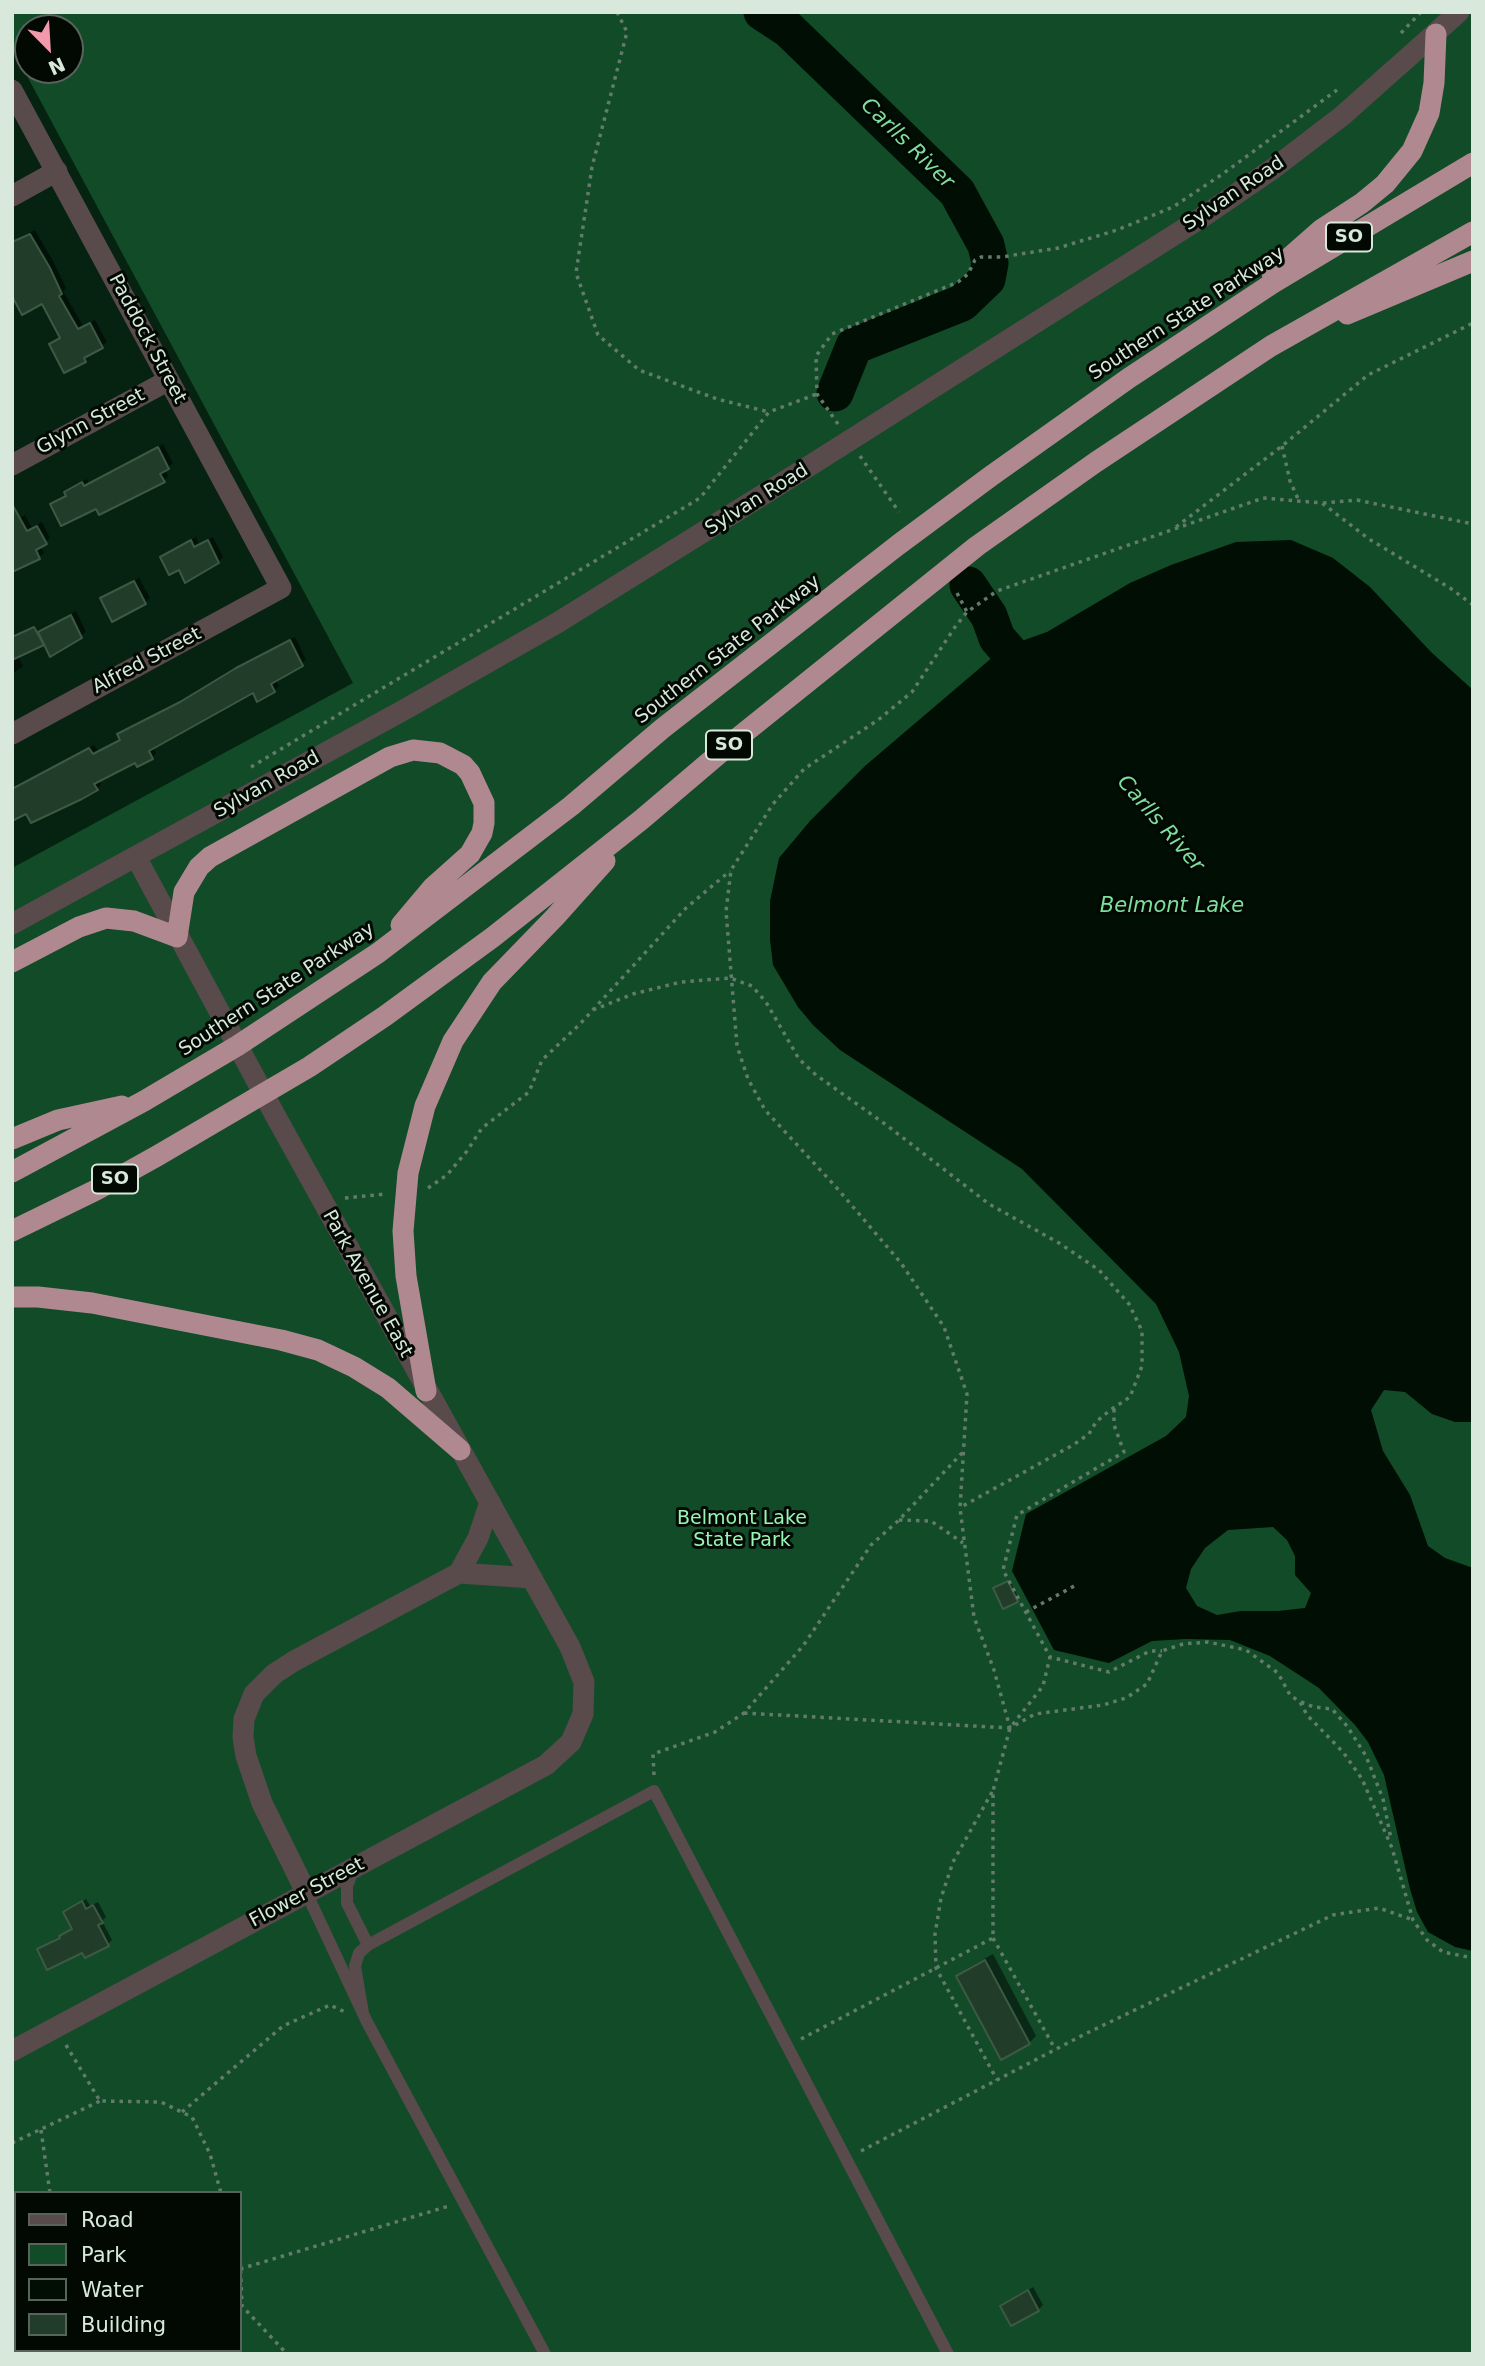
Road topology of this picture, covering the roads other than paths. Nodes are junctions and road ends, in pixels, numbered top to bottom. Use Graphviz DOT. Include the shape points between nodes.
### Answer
graph roads {
  1 [pos="1459,12"];
  2 [pos="1436,34"];
  3 [pos="12,90"];
  4 [pos="1473,163"];
  5 [pos="57,171"];
  6 [pos="12,196"];
  7 [pos="1473,232"];
  8 [pos="1473,261"];
  9 [pos="1226,314"];
  10 [pos="1270,346"];
  11 [pos="169,380"];
  12 [pos="12,465"];
  13 [pos="281,588"];
  14 [pos="12,734"];
  15 [pos="641,820"];
  16 [pos="135,857"];
  17 [pos="12,923"];
  18 [pos="177,937"];
  19 [pos="378,953"];
  20 [pos="12,962"];
  21 [pos="144,1101"];
  22 [pos="12,1139"];
  23 [pos="12,1172"];
  24 [pos="12,1231"];
  25 [pos="12,1297"];
  26 [pos="426,1391"];
  27 [pos="460,1450"];
  28 [pos="490,1502"];
  29 [pos="459,1573"];
  30 [pos="532,1577"];
  31 [pos="583,1714"];
  32 [pos="355,1868"];
  33 [pos="307,1894"];
  34 [pos="368,1945"];
  35 [pos="365,2017"];
  36 [pos="12,2051"];
  37 [pos="545,2354"];
  38 [pos="948,2354"];
  1 -- 2 [label="street, Sylvan Road"];
  2 -- 9 [label="highway" via="1429,113 1404,163"];
  2 -- 16 [label="street, Sylvan Road" via="1274,168 814,463 557,623"];
  3 -- 5 [label="street, Paddock Street"];
  4 -- 9 [label="highway, Southern State Parkway / SO"];
  5 -- 6 [label="street"];
  5 -- 11 [label="street, Paddock Street"];
  7 -- 10 [label="highway, SO"];
  8 -- 10 [label="highway"];
  9 -- 19 [label="highway, Southern State Parkway / SO" via="1065,423 898,545"];
  10 -- 15 [label="highway, SO" via="977,546"];
  11 -- 12 [label="street, Glynn Street"];
  11 -- 13 [label="street, Paddock Street"];
  13 -- 14 [label="street, Alfred Street"];
  15 -- 24 [label="highway, SO" via="493,937 309,1067 96,1190"];
  15 -- 26 [label="highway" via="492,982 453,1041 433,1084 412,1150 404,1211 406,1276"];
  16 -- 17 [label="street, Sylvan Road"];
  16 -- 18 [label="street, Park Avenue East"];
  18 -- 19 [label="highway" via="184,892 216,853 390,757 414,750 440,753 463,765 476,783 485,814 482,833 470,854 433,887"];
  18 -- 20 [label="highway" via="134,921 106,918"];
  18 -- 26 [label="street, Park Avenue East"];
  19 -- 21 [label="highway, Southern State Parkway / SO" via="285,1016"];
  21 -- 22 [label="highway" via="58,1120"];
  21 -- 23 [label="highway, Southern State Parkway / SO"];
  25 -- 27 [label="highway" via="92,1303 318,1350 388,1388"];
  26 -- 27 [label="street, Park Avenue East"];
  27 -- 28 [label="street, Park Avenue East"];
  28 -- 29 [label="street"];
  28 -- 30 [label="street, Park Avenue East"];
  29 -- 30 [label="street"];
  29 -- 33 [label="street" via="295,1661 262,1684 247,1706 243,1737 250,1769"];
  30 -- 31 [label="street, Park Avenue East" via="584,1682"];
  31 -- 32 [label="street, Flower Street" via="570,1742 546,1765"];
  32 -- 33 [label="street, Flower Street"];
  32 -- 34 [label="lane" via="346,1903"];
  33 -- 35 [label="lane"];
  33 -- 36 [label="street, Flower Street"];
  34 -- 35 [label="lane" via="355,1966"];
  34 -- 38 [label="lane" via="654,1791"];
  35 -- 37 [label="lane"];
}
